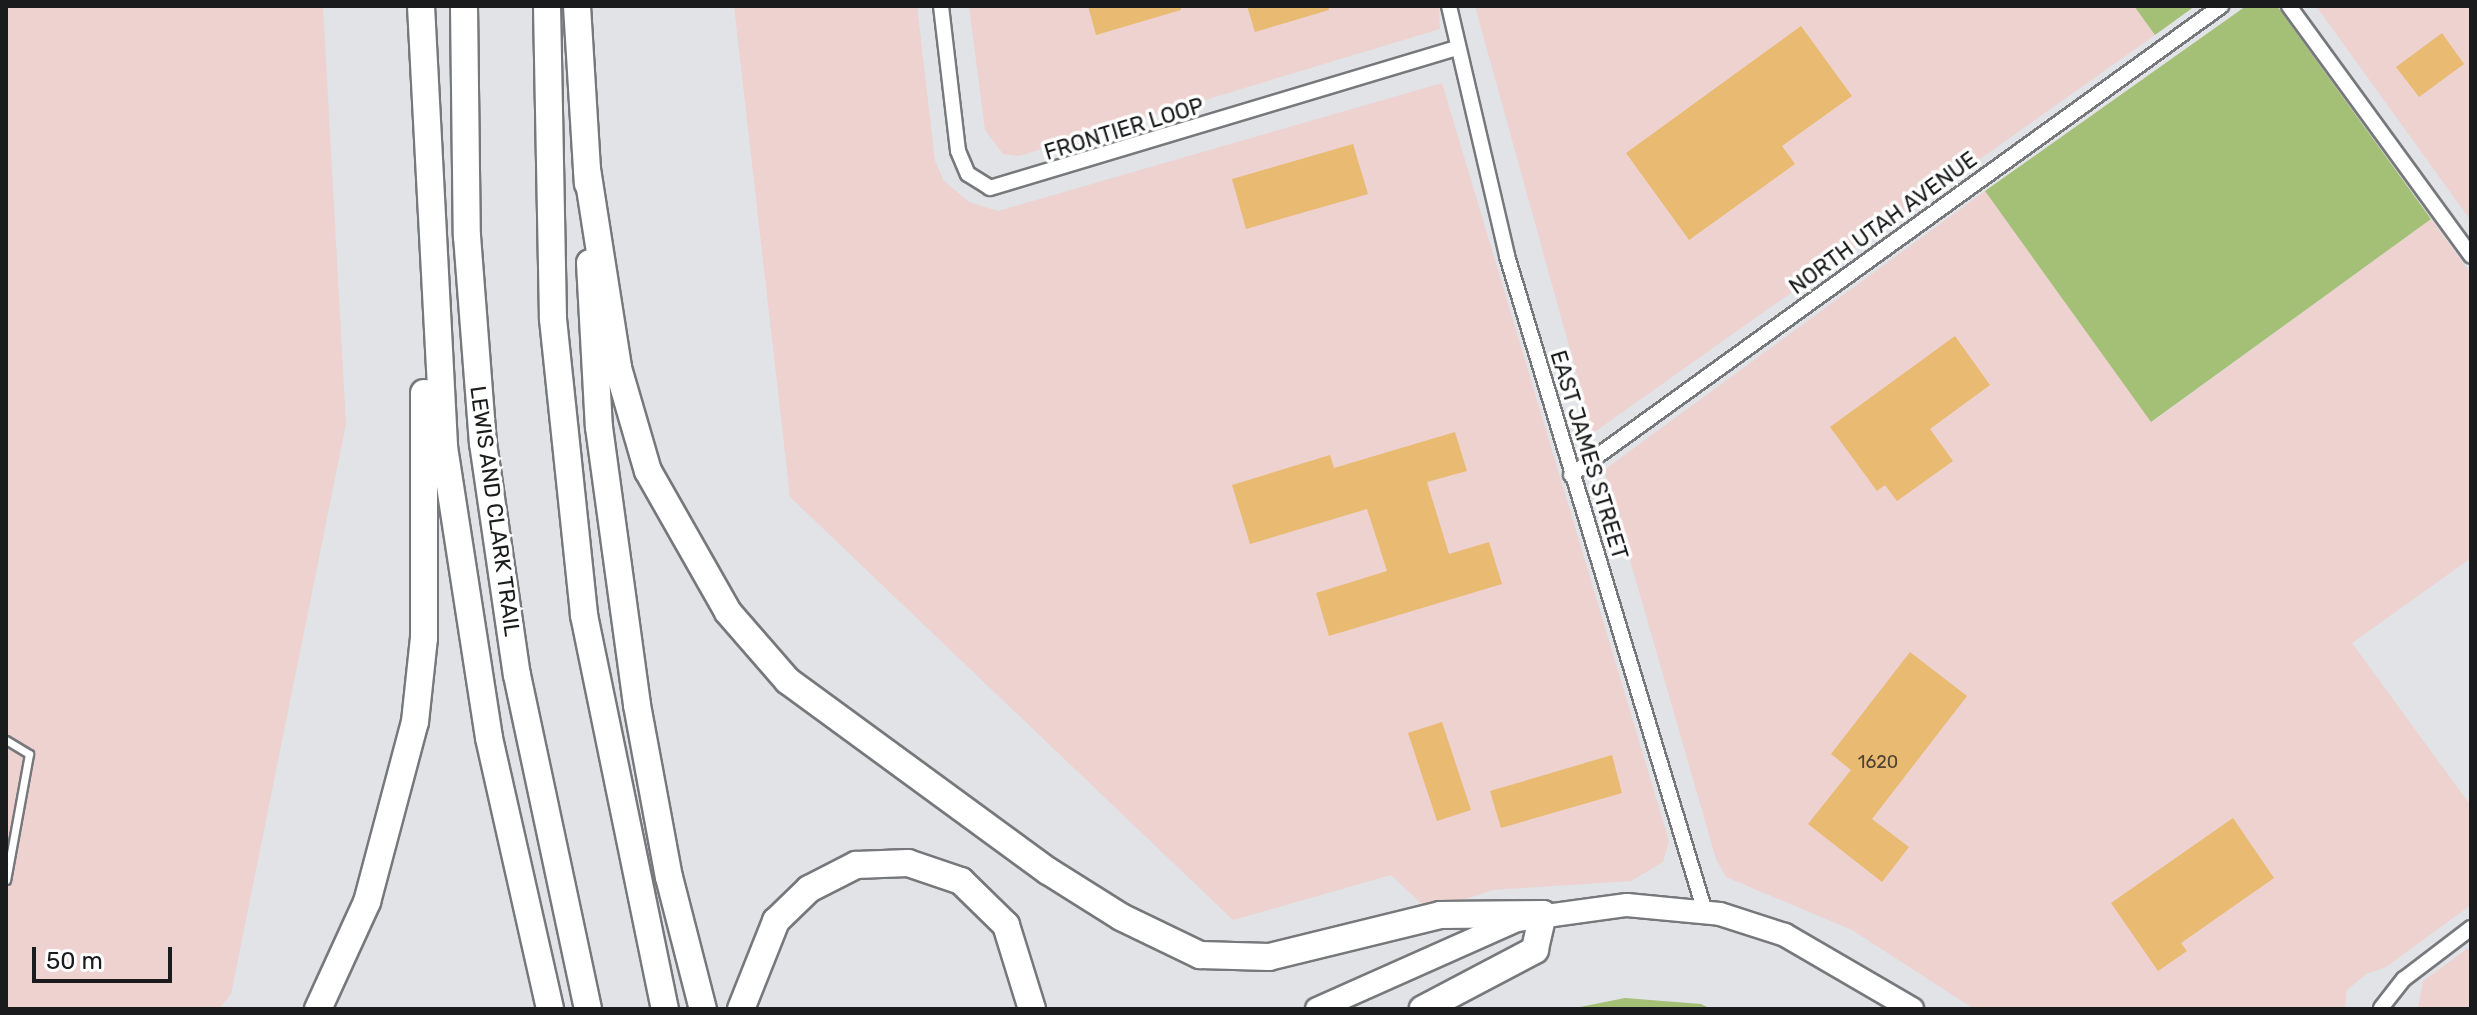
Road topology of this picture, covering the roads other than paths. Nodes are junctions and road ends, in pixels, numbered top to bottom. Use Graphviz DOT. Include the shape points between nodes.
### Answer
graph roads {
  1 [pos="421,6"];
  2 [pos="464,6"];
  3 [pos="547,6"];
  4 [pos="577,6"];
  5 [pos="941,6"];
  6 [pos="1449,6"];
  7 [pos="2221,6"];
  8 [pos="2289,6"];
  9 [pos="1458,48"];
  10 [pos="587,169"];
  11 [pos="429,250"];
  12 [pos="2471,256"];
  13 [pos="1571,475"];
  14 [pos="6,740"];
  15 [pos="6,880"];
  16 [pos="1705,912"];
  17 [pos="1543,914"];
  18 [pos="2471,928"];
  19 [pos="2381,1008"];
  20 [pos="318,1009"];
  21 [pos="550,1009"];
  22 [pos="588,1009"];
  23 [pos="665,1009"];
  24 [pos="703,1009"];
  25 [pos="741,1009"];
  26 [pos="1032,1009"];
  27 [pos="1317,1009"];
  28 [pos="1423,1009"];
  29 [pos="1912,1009"];
  1 -- 11 [label="highway"];
  2 -- 22 [label="highway, LEWIS AND CLARK TRAIL" via="467,236 483,443 517,675"];
  3 -- 23 [label="highway" via="553,319 584,615"];
  4 -- 10 [label="highway"];
  5 -- 9 [label="street, FRONTIER LOOP" via="958,151 968,174 990,188"];
  6 -- 9 [label="street, EAST JAMES STREET"];
  7 -- 13 [label="street, NORTH UTAH AVENUE"];
  8 -- 12 [label="street"];
  9 -- 13 [label="street, EAST JAMES STREET" via="1484,170"];
  10 -- 17 [label="highway" via="618,368 648,471 728,612 826,714 1109,910 1200,955 1269,957 1440,915"];
  10 -- 24 [label="highway" via="593,359 616,565 666,862"];
  11 -- 20 [label="highway" via="424,638 415,722 367,902"];
  11 -- 21 [label="highway" via="455,534 497,779"];
  13 -- 16 [label="street, EAST JAMES STREET"];
  14 -- 15 [label="lane" via="29,754"];
  16 -- 17 [label="main road" via="1627,905"];
  16 -- 29 [label="main road" via="1826,954"];
  17 -- 27 [label="main road" via="1479,933"];
  17 -- 28 [label="highway" via="1535,950"];
  18 -- 19 [label="street" via="2404,979"];
  25 -- 26 [label="highway" via="776,921 809,889 856,865 908,863 961,881 1006,925"];
}
